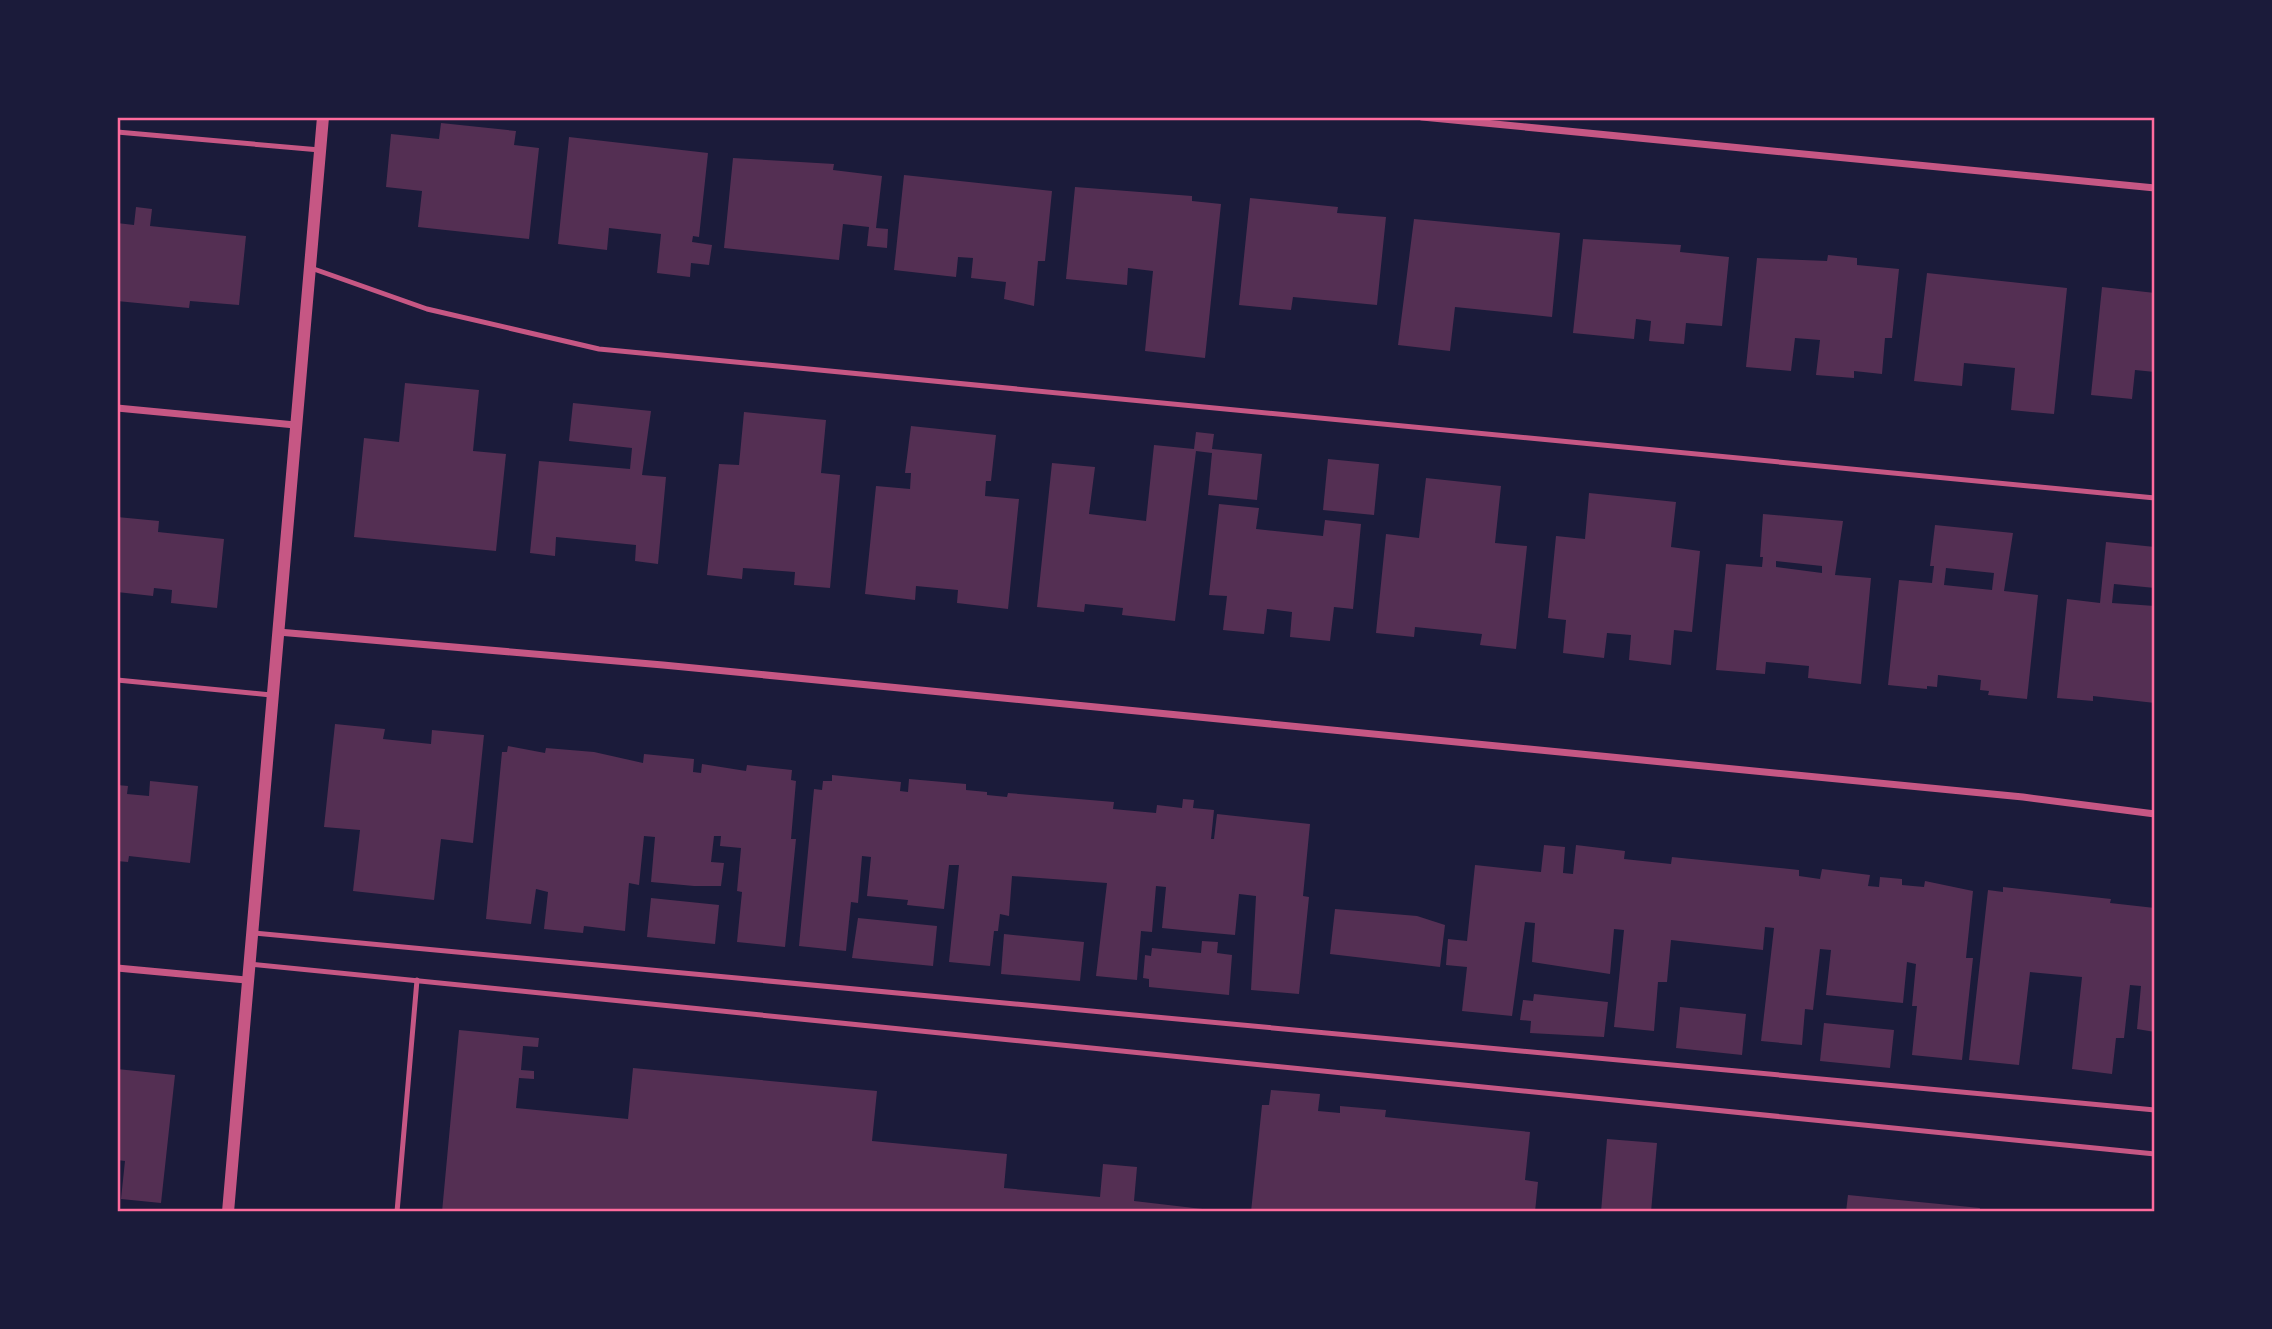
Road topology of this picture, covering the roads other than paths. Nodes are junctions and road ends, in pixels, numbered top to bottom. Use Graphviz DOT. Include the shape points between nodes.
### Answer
graph roads {
  1 [pos="323,117"];
  2 [pos="1422,117"];
  3 [pos="117,132"];
  4 [pos="320,150"];
  5 [pos="2155,188"];
  6 [pos="310,267"];
  7 [pos="117,408"];
  8 [pos="295,425"];
  9 [pos="2155,498"];
  10 [pos="277,632"];
  11 [pos="117,680"];
  12 [pos="271,695"];
  13 [pos="2155,814"];
  14 [pos="250,933"];
  15 [pos="247,963"];
  16 [pos="117,968"];
  17 [pos="246,980"];
  18 [pos="417,980"];
  19 [pos="2155,1110"];
  20 [pos="2155,1154"];
  21 [pos="228,1212"];
  22 [pos="397,1212"];
  1 -- 4 [label="street"];
  2 -- 5 [label="street"];
  3 -- 4 [label="lane"];
  4 -- 6 [label="street"];
  6 -- 8 [label="street"];
  6 -- 9 [label="lane" via="427,309 600,349"];
  7 -- 8 [label="street"];
  8 -- 10 [label="street"];
  10 -- 12 [label="street"];
  10 -- 13 [label="street" via="2023,797"];
  11 -- 12 [label="lane"];
  12 -- 14 [label="street"];
  14 -- 15 [label="street"];
  14 -- 19 [label="lane"];
  15 -- 17 [label="street"];
  15 -- 18 [label="lane"];
  16 -- 17 [label="street"];
  17 -- 21 [label="street"];
  18 -- 20 [label="lane"];
  18 -- 22 [label="lane"];
}
